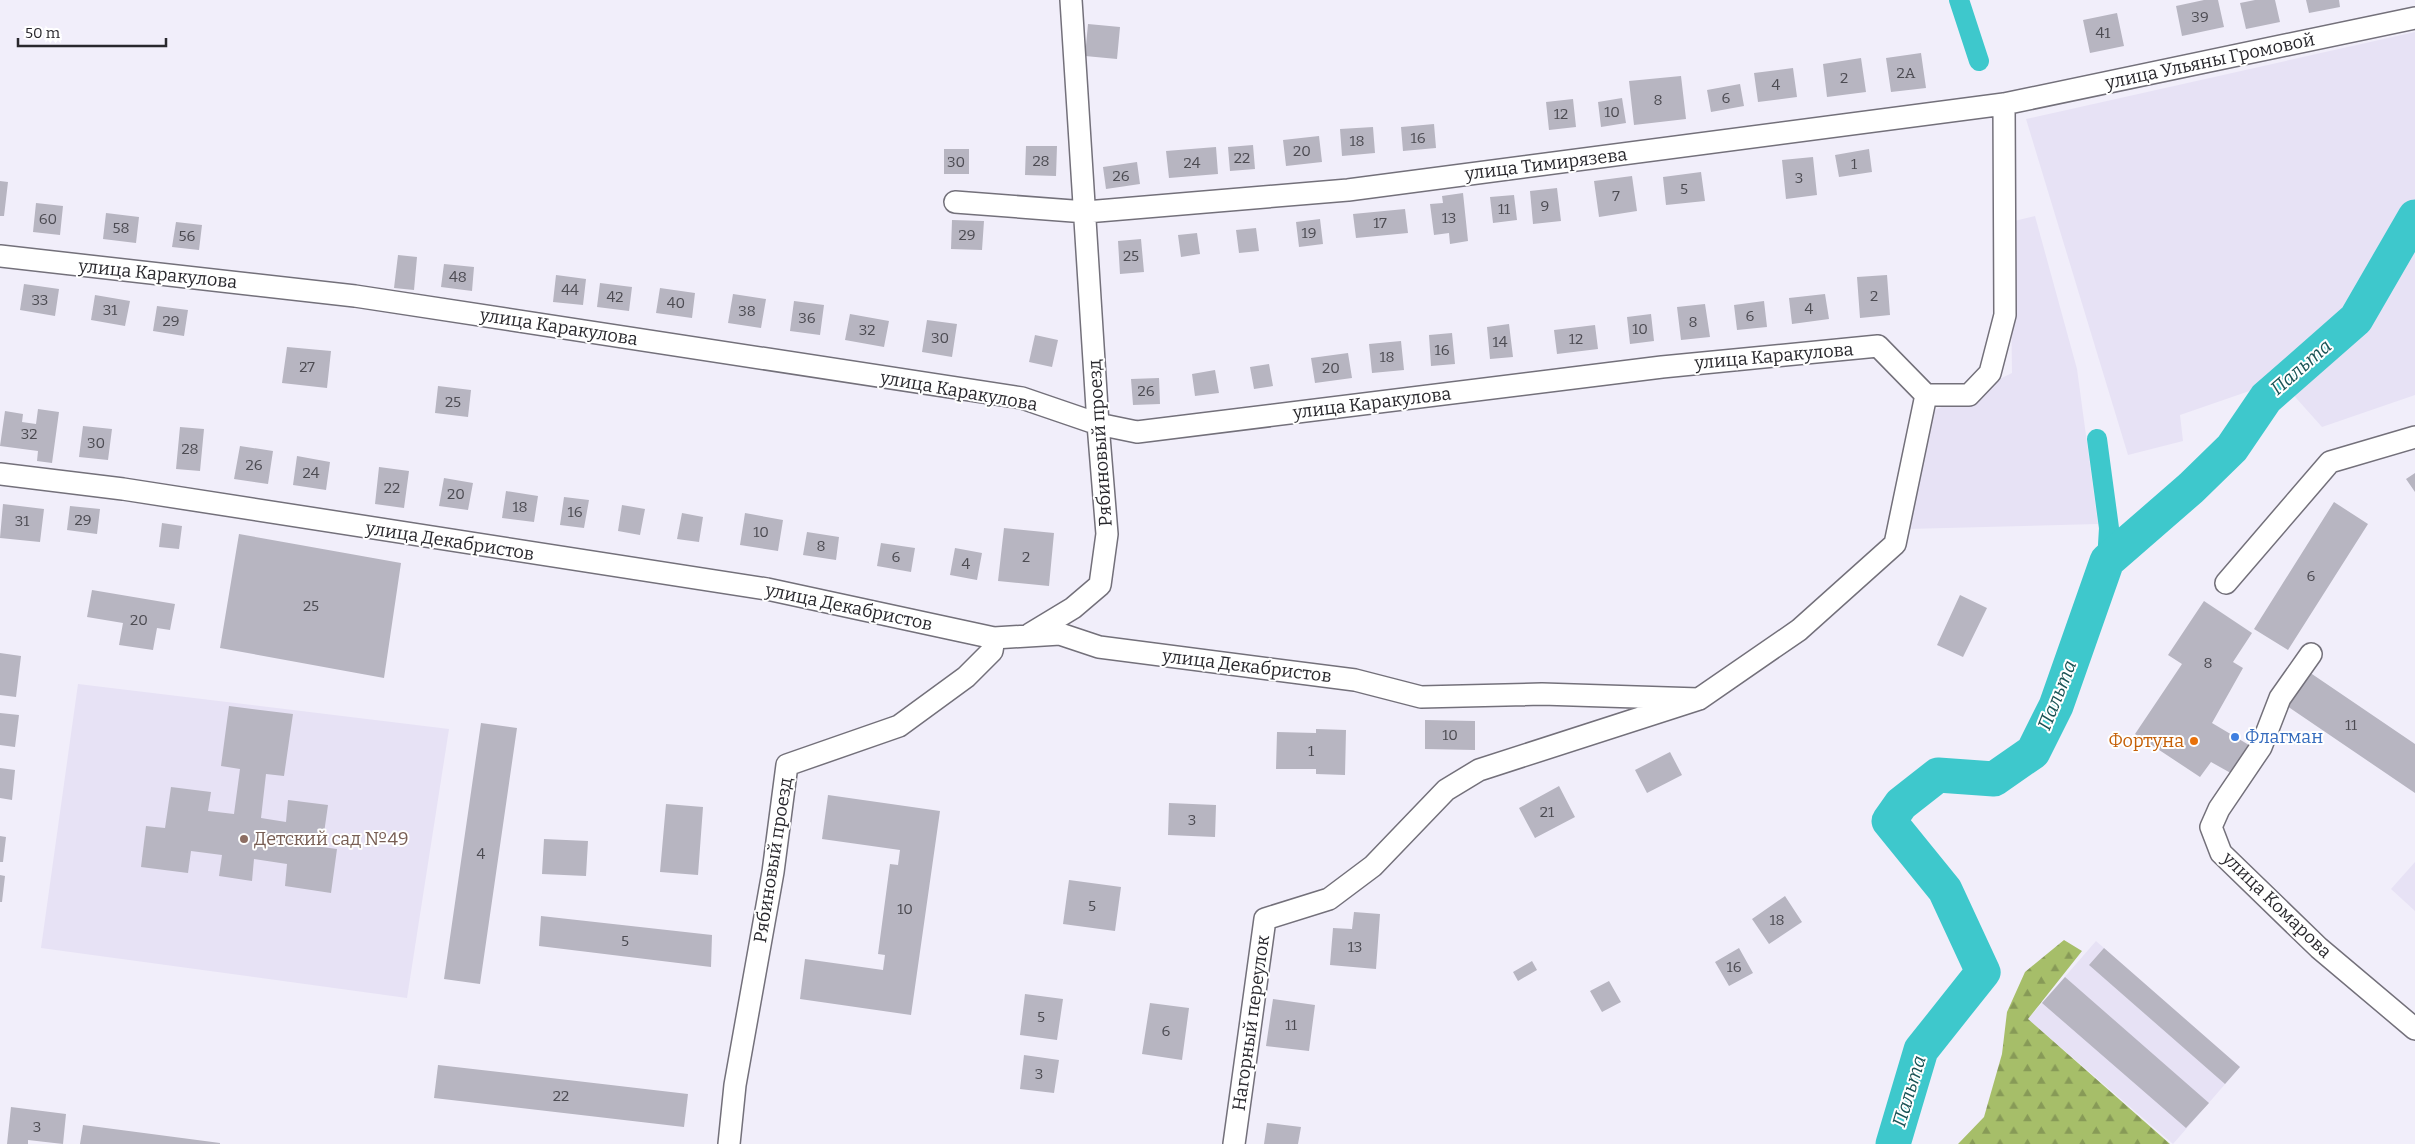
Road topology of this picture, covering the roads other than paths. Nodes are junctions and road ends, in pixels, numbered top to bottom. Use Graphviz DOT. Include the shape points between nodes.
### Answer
graph roads {
  1 [pos="1071,0"];
  2 [pos="2415,18"];
  3 [pos="2004,104"];
  4 [pos="955,202"];
  5 [pos="1086,212"];
  6 [pos="0,256"];
  7 [pos="1926,395"];
  8 [pos="1098,424"];
  9 [pos="2415,437"];
  10 [pos="0,474"];
  11 [pos="2226,583"];
  12 [pos="1028,635"];
  13 [pos="994,638"];
  14 [pos="2311,654"];
  15 [pos="1699,699"];
  16 [pos="2415,1029"];
  17 [pos="729,1144"];
  18 [pos="1234,1144"];
  1 -- 5 [label="street, Рябиновый проезд"];
  2 -- 3 [label="street, улица Ульяны Громовой"];
  3 -- 5 [label="street, улица Тимирязева" via="1348,190"];
  3 -- 7 [label="street" via="2005,315 1990,373 1969,395"];
  4 -- 5 [label="street, улица Тимирязева"];
  5 -- 8 [label="street, Рябиновый проезд"];
  6 -- 8 [label="street, улица Каракулова" via="354,296 1012,396"];
  7 -- 8 [label="street, улица Каракулова" via="1878,346 1652,368 1137,432"];
  7 -- 15 [label="street" via="1895,544 1799,630"];
  8 -- 12 [label="street, Рябиновый проезд" via="1107,534 1100,585 1073,608"];
  9 -- 11 [label="street" via="2330,462"];
  10 -- 13 [label="street, улица Декабристов" via="123,489 767,589"];
  12 -- 13 [label="street, улица Декабристов"];
  12 -- 15 [label="street, улица Декабристов" via="1060,634 1099,647 1355,680 1421,697 1542,694"];
  13 -- 17 [label="street, Рябиновый проезд" via="992,651 966,677 899,726 787,764 773,872 735,1085"];
  14 -- 16 [label="street, улица Комарова" via="2280,698 2261,747 2211,827 2221,853 2319,948"];
  15 -- 18 [label="street, Нагорный переулок" via="1478,770 1446,790 1373,866 1329,899 1265,919"];
}
